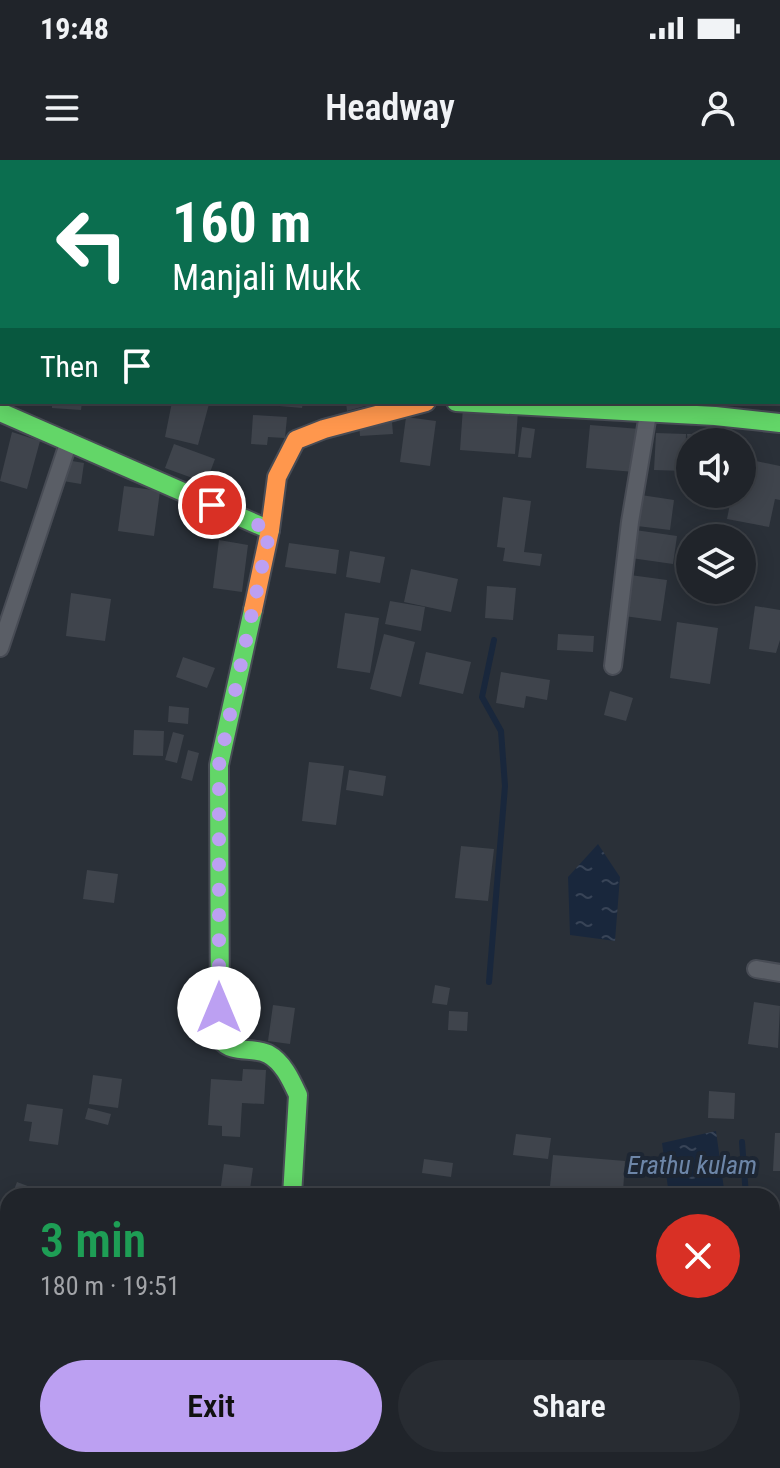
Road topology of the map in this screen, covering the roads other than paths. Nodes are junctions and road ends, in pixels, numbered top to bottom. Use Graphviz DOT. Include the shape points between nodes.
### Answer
graph roads {
  1 [pos="418,404"];
  2 [pos="488,404"];
  3 [pos="0,412"];
  4 [pos="648,414"];
  5 [pos="780,423"];
  6 [pos="69,441"];
  7 [pos="270,530"];
  8 [pos="0,648"];
  9 [pos="613,666"];
  10 [pos="756,969"];
  11 [pos="780,973"];
  12 [pos="292,1188"];
  1 -- 7 [label="street" via="296,440 277,477"];
  2 -- 4 [label="street"];
  3 -- 6 [label="street"];
  4 -- 5 [label="street"];
  4 -- 9 [label="street"];
  6 -- 7 [label="street"];
  6 -- 8 [label="street"];
  7 -- 12 [label="street" via="219,765 220,1039 232,1049 267,1054 292,1081 298,1095"];
  10 -- 11 [label="street"];
}
